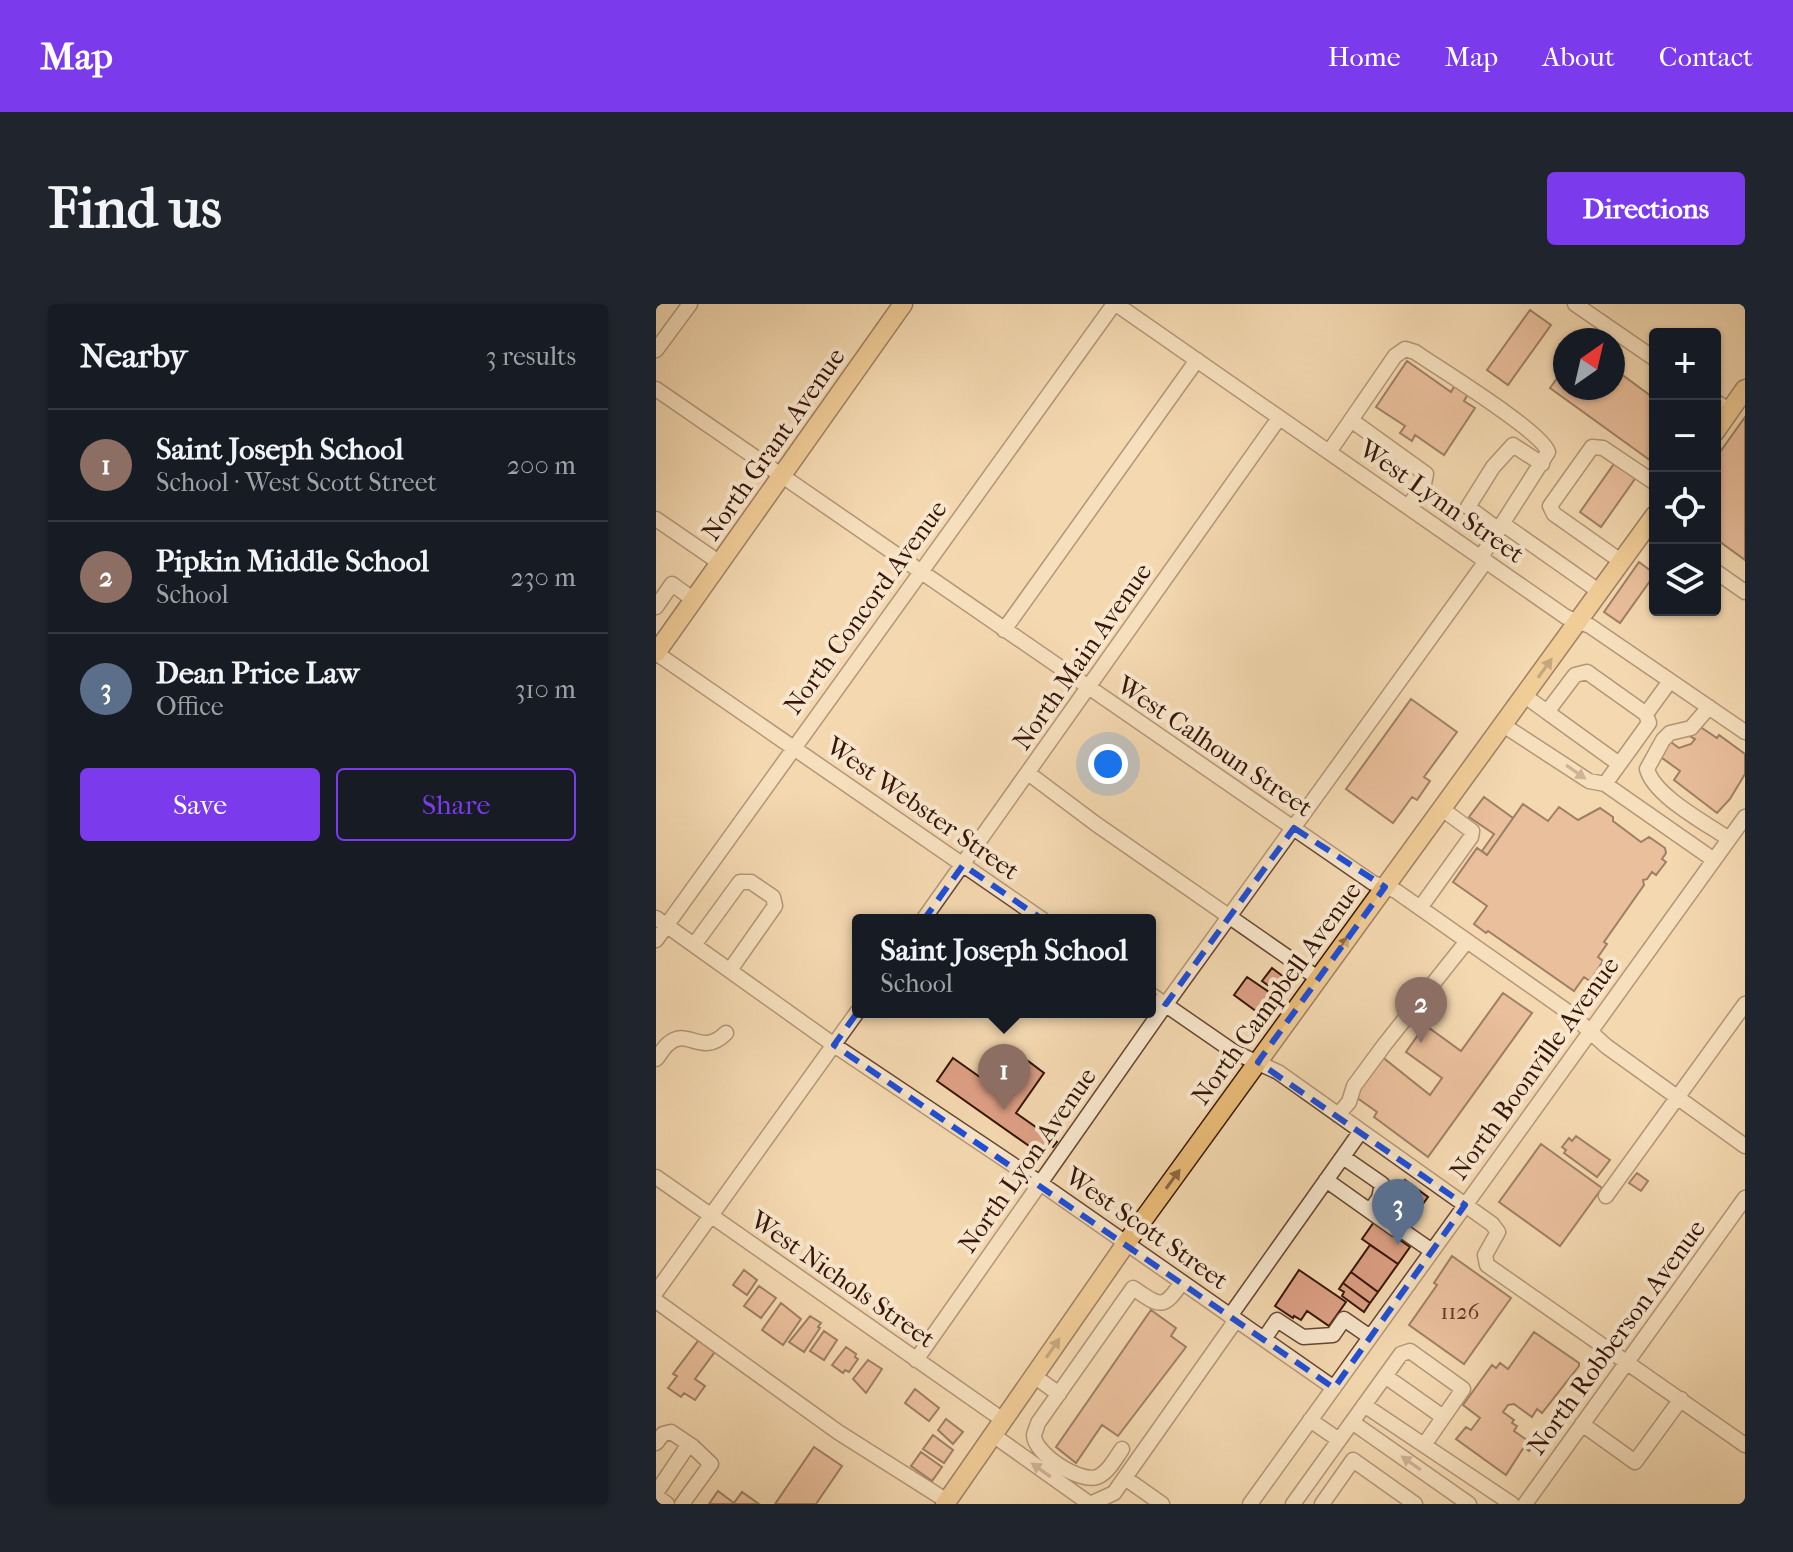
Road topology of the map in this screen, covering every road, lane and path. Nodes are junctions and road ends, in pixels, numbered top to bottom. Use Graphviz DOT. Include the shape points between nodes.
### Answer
graph roads {
  1 [pos="690,304"];
  2 [pos="903,304"];
  3 [pos="1115,304"];
  4 [pos="1575,304"];
  5 [pos="656,350"];
  6 [pos="1649,355"];
  7 [pos="1197,360"];
  8 [pos="656,389"];
  9 [pos="1745,389"];
  10 [pos="1722,406"];
  11 [pos="1279,418"];
  12 [pos="1351,420"];
  13 [pos="1329,452"];
  14 [pos="1539,469"];
  15 [pos="782,476"];
  16 [pos="1649,479"];
  17 [pos="1559,491"];
  18 [pos="1408,507"];
  19 [pos="656,519"];
  20 [pos="1501,527"];
  21 [pos="1649,527"];
  22 [pos="1484,559"];
  23 [pos="1622,562"];
  24 [pos="720,563"];
  25 [pos="920,572"];
  26 [pos="1721,575"];
  27 [pos="1600,592"];
  28 [pos="1745,592"];
  29 [pos="694,600"];
  30 [pos="656,607"];
  31 [pos="1578,622"];
  32 [pos="1004,630"];
  33 [pos="656,653"];
  34 [pos="1670,681"];
  35 [pos="1089,689"];
  36 [pos="1525,696"];
  37 [pos="1709,707"];
  38 [pos="1547,712"];
  39 [pos="1646,714"];
  40 [pos="1503,725"];
  41 [pos="1745,732"];
  42 [pos="793,747"];
  43 [pos="1619,764"];
  44 [pos="1028,773"];
  45 [pos="1605,784"];
  46 [pos="1442,809"];
  47 [pos="1745,817"];
  48 [pos="1294,828"];
  49 [pos="1729,839"];
  50 [pos="1714,860"];
  51 [pos="963,865"];
  52 [pos="1385,887"];
  53 [pos="1420,908"];
  54 [pos="927,914"];
  55 [pos="1034,914"];
  56 [pos="1230,917"];
  57 [pos="661,922"];
  58 [pos="656,940"];
  59 [pos="1467,941"];
  60 [pos="694,945"];
  61 [pos="730,970"];
  62 [pos="1319,979"];
  63 [pos="1156,998"];
  64 [pos="1166,1004"];
  65 [pos="1745,1004"];
  66 [pos="853,1018"];
  67 [pos="1590,1031"];
  68 [pos="726,1033"];
  69 [pos="834,1045"];
  70 [pos="656,1059"];
  71 [pos="1258,1062"];
  72 [pos="1678,1097"];
  73 [pos="1338,1115"];
  74 [pos="1361,1131"];
  75 [pos="1745,1146"];
  76 [pos="1343,1157"];
  77 [pos="656,1177"];
  78 [pos="1326,1180"];
  79 [pos="1040,1183"];
  80 [pos="1606,1196"];
  81 [pos="1745,1198"];
  82 [pos="1465,1205"];
  83 [pos="1370,1211"];
  84 [pos="711,1216"];
  85 [pos="1127,1242"];
  86 [pos="1432,1251"];
  87 [pos="1182,1282"];
  88 [pos="656,1292"];
  89 [pos="656,1301"];
  90 [pos="1233,1318"];
  91 [pos="1370,1337"];
  92 [pos="1264,1339"];
  93 [pos="916,1360"];
  94 [pos="1627,1362"];
  95 [pos="1034,1376"];
  96 [pos="1385,1376"];
  97 [pos="1334,1388"];
  98 [pos="1059,1394"];
  99 [pos="1681,1399"];
  100 [pos="1364,1405"];
  101 [pos="1443,1417"];
  102 [pos="1310,1420"];
  103 [pos="1352,1422"];
  104 [pos="1582,1424"];
  105 [pos="998,1428"];
  106 [pos="659,1439"];
  107 [pos="1337,1443"];
  108 [pos="689,1444"];
  109 [pos="1424,1445"];
  110 [pos="1745,1445"];
  111 [pos="1122,1449"];
  112 [pos="1353,1460"];
  113 [pos="1125,1478"];
  114 [pos="656,1495"];
  115 [pos="1492,1499"];
  116 [pos="946,1502"];
  117 [pos="667,1504"];
  118 [pos="682,1504"];
  119 [pos="1090,1504"];
  120 [pos="1162,1504"];
  121 [pos="1250,1504"];
  122 [pos="1293,1504"];
  123 [pos="1322,1504"];
  124 [pos="1415,1504"];
  125 [pos="1469,1504"];
  126 [pos="1512,1504"];
  127 [pos="1525,1504"];
  1 -- 5 [label="street"];
  2 -- 15 [label="main road, North Grant Avenue"];
  3 -- 7 [label="street, West Lynn Street"];
  3 -- 25 [label="street, North Concord Avenue"];
  4 -- 6 [label="street"];
  7 -- 11 [label="street, West Lynn Street"];
  7 -- 32 [label="street"];
  8 -- 15 [label="street, West Calhoun Street"];
  9 -- 10 [label="main road"];
  11 -- 13 [label="street, West Lynn Street"];
  11 -- 35 [label="street, North Main Avenue"];
  12 -- 13 [label="street"];
  12 -- 14 [label="street" via="1395,356 1409,350 1542,442 1548,452"];
  12 -- 18 [label="street" via="1426,474"];
  13 -- 18 [label="street, West Lynn Street"];
  14 -- 17 [label="street"];
  14 -- 20 [label="street, North Lyon Avenue"];
  14 -- 20 [label="street" via="1513,445 1480,485 1468,507"];
  15 -- 24 [label="main road, North Grant Avenue"];
  15 -- 25 [label="street, West Calhoun Street"];
  16 -- 17 [label="street" via="1597,446 1588,450"];
  17 -- 23 [label="street" via="1551,511"];
  18 -- 22 [label="street, West Lynn Street"];
  19 -- 24 [label="street"];
  20 -- 22 [label="street, North Lyon Avenue"];
  20 -- 27 [label="street"];
  21 -- 23 [label="main road, North Campbell Avenue"];
  22 -- 31 [label="street, West Lynn Street"];
  22 -- 48 [label="street, North Lyon Avenue"];
  23 -- 27 [label="main road, North Campbell Avenue"];
  24 -- 29 [label="main road, North Grant Avenue"];
  25 -- 32 [label="street, West Calhoun Street"];
  25 -- 42 [label="street, North Concord Avenue"];
  26 -- 28 [label="street"];
  27 -- 31 [label="main road, North Campbell Avenue"];
  29 -- 30 [label="street" via="672,584"];
  29 -- 33 [label="main road, North Grant Avenue"];
  31 -- 34 [label="street, West Lynn Street"];
  36 -- 31 [label="main road, North Campbell Avenue, one-way"];
  32 -- 35 [label="street, West Calhoun Street"];
  33 -- 42 [label="street, West Webster Street"];
  34 -- 37 [label="street, West Lynn Street"];
  34 -- 39 [label="street"];
  35 -- 44 [label="street, North Main Avenue"];
  35 -- 48 [label="street, West Calhoun Street"];
  36 -- 38 [label="street"];
  36 -- 40 [label="main road, North Campbell Avenue"];
  37 -- 41 [label="street, West Lynn Street"];
  37 -- 49 [label="street" via="1691,728 1670,733 1647,769 1664,793"];
  38 -- 39 [label="street" via="1575,675 1587,672"];
  38 -- 43 [label="street"];
  39 -- 43 [label="street" via="1649,723"];
  40 -- 45 [label="street, one-way" via="1589,781"];
  40 -- 46 [label="main road, North Campbell Avenue"];
  42 -- 51 [label="street, West Webster Street"];
  42 -- 57 [label="street, North Concord Avenue"];
  43 -- 45 [label="street"];
  44 -- 51 [label="street, North Main Avenue"];
  44 -- 56 [label="street"];
  45 -- 50 [label="street"];
  46 -- 52 [label="main road, North Campbell Avenue"];
  46 -- 53 [label="street" via="1472,831 1471,837"];
  47 -- 49 [label="street, North Boonville Avenue"];
  48 -- 52 [label="street, West Calhoun Street"];
  48 -- 56 [label="street, North Lyon Avenue"];
  49 -- 50 [label="street, North Boonville Avenue"];
  50 -- 67 [label="street, North Boonville Avenue"];
  51 -- 54 [label="street, North Main Avenue"];
  51 -- 55 [label="street, West Webster Street"];
  52 -- 53 [label="street, West Calhoun Street"];
  62 -- 52 [label="main road, North Campbell Avenue, one-way"];
  53 -- 59 [label="street, West Calhoun Street"];
  56 -- 62 [label="street"];
  56 -- 64 [label="street, North Lyon Avenue"];
  57 -- 58 [label="street, North Concord Avenue"];
  57 -- 60 [label="street, West Scott Street"];
  59 -- 67 [label="street, West Calhoun Street"];
  59 -- 73 [label="street" via="1354,1086"];
  60 -- 61 [label="street, West Scott Street"];
  60 -- 61 [label="street" via="740,882 751,882 773,897 775,906"];
  61 -- 69 [label="street, West Scott Street"];
  62 -- 71 [label="main road, North Campbell Avenue"];
  63 -- 64 [label="street"];
  64 -- 71 [label="street" via="1234,1052"];
  64 -- 79 [label="street, North Lyon Avenue"];
  65 -- 72 [label="street"];
  66 -- 69 [label="street"];
  67 -- 72 [label="street, West Calhoun Street"];
  67 -- 82 [label="street, North Boonville Avenue"];
  68 -- 70 [label="street" via="709,1045 679,1038"];
  69 -- 79 [label="street, West Scott Street"];
  69 -- 84 [label="street"];
  71 -- 73 [label="street"];
  85 -- 71 [label="main road, North Campbell Avenue, one-way"];
  72 -- 75 [label="street, West Calhoun Street"];
  72 -- 80 [label="street"];
  73 -- 74 [label="street"];
  74 -- 76 [label="street"];
  74 -- 82 [label="street"];
  76 -- 78 [label="street"];
  76 -- 83 [label="street" via="1382,1184"];
  77 -- 84 [label="street, West Nichols Street"];
  78 -- 83 [label="street"];
  78 -- 90 [label="street"];
  79 -- 85 [label="street, West Scott Street"];
  79 -- 93 [label="street, North Lyon Avenue"];
  81 -- 94 [label="street, North Robberson Avenue"];
  82 -- 86 [label="street, North Boonville Avenue"];
  82 -- 94 [label="street" via="1498,1232 1485,1255 1487,1265"];
  83 -- 86 [label="street"];
  84 -- 88 [label="street"];
  84 -- 93 [label="street, West Nichols Street"];
  85 -- 87 [label="street, West Scott Street"];
  95 -- 85 [label="main road, North Campbell Avenue, one-way"];
  86 -- 91 [label="street, North Boonville Avenue"];
  87 -- 90 [label="street, West Scott Street"];
  87 -- 98 [label="street" via="1162,1304 1133,1288"];
  89 -- 116 [label="street"];
  90 -- 92 [label="street, West Scott Street"];
  90 -- 113 [label="street"];
  91 -- 92 [label="street" via="1344,1319 1333,1335 1303,1337 1277,1320"];
  91 -- 97 [label="street, North Boonville Avenue"];
  92 -- 97 [label="street, West Scott Street"];
  93 -- 105 [label="street, West Nichols Street"];
  94 -- 99 [label="street"];
  94 -- 104 [label="street, North Robberson Avenue"];
  95 -- 98 [label="street"];
  95 -- 105 [label="main road, North Campbell Avenue"];
  96 -- 100 [label="street"];
  96 -- 101 [label="street"];
  96 -- 101 [label="street" via="1401,1354 1410,1351 1463,1389"];
  97 -- 102 [label="street, North Boonville Avenue"];
  98 -- 111 [label="street" via="1034,1434 1044,1454 1088,1479 1101,1476"];
  99 -- 104 [label="street" via="1635,1462"];
  99 -- 110 [label="street"];
  100 -- 103 [label="street"];
  100 -- 109 [label="street"];
  101 -- 109 [label="street"];
  102 -- 107 [label="street"];
  102 -- 121 [label="street, North Boonville Avenue"];
  103 -- 107 [label="street"];
  125 -- 103 [label="street, one-way"];
  104 -- 127 [label="street, North Robberson Avenue"];
  105 -- 116 [label="main road, North Campbell Avenue"];
  119 -- 105 [label="street, West Nichols Street, one-way"];
  106 -- 108 [label="street" via="671,1432"];
  107 -- 112 [label="street"];
  107 -- 122 [label="street"];
  108 -- 114 [label="street"];
  108 -- 118 [label="street" via="711,1464"];
  109 -- 115 [label="street"];
  112 -- 123 [label="street"];
  112 -- 124 [label="street"];
  113 -- 119 [label="street" via="1114,1493"];
  113 -- 120 [label="street"];
  114 -- 117 [label="street"];
  115 -- 126 [label="street"];
}
